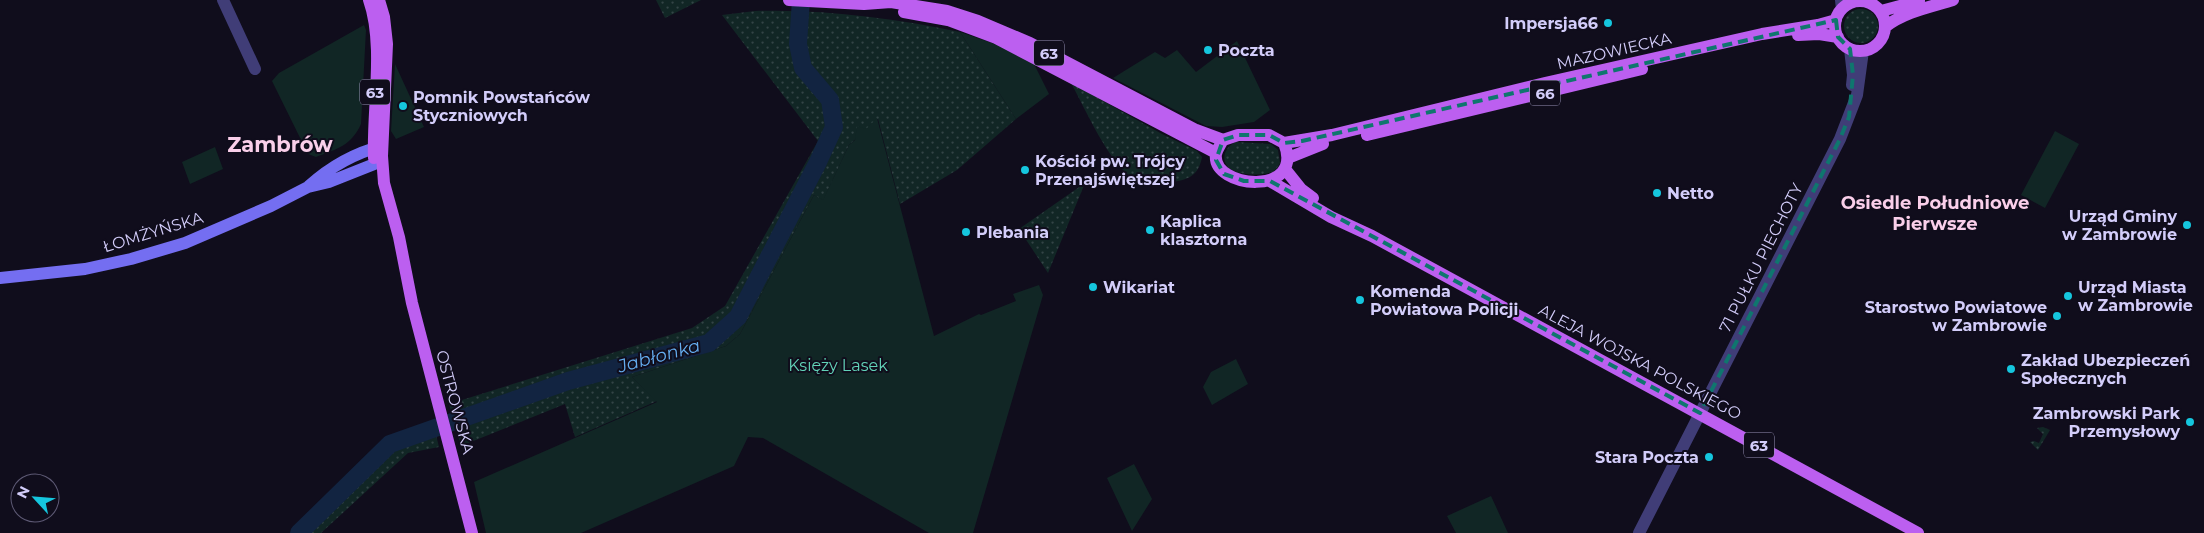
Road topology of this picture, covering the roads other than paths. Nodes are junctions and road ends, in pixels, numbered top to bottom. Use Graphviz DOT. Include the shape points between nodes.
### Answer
graph roads {
  1 [pos="223,0"];
  2 [pos="368,0"];
  3 [pos="379,0"];
  4 [pos="789,0"];
  5 [pos="1862,0"];
  6 [pos="1924,0"];
  7 [pos="1953,0"];
  8 [pos="864,4"];
  9 [pos="1840,10"];
  10 [pos="1881,11"];
  11 [pos="1885,27"];
  12 [pos="1838,37"];
  13 [pos="1850,49"];
  14 [pos="1864,51"];
  15 [pos="255,69"];
  16 [pos="1849,117"];
  17 [pos="1223,140"];
  18 [pos="1284,143"];
  19 [pos="378,147"];
  20 [pos="1216,153"];
  21 [pos="378,162"];
  22 [pos="1287,163"];
  23 [pos="1270,181"];
  24 [pos="308,187"];
  25 [pos="1372,236"];
  26 [pos="0,278"];
  27 [pos="1700,412"];
  28 [pos="472,533"];
  29 [pos="1639,533"];
  30 [pos="1918,533"];
  1 -- 15 [label="street"];
  2 -- 19 [label="main road, 63" via="376,35"];
  3 -- 19 [label="main road, 63" via="387,44"];
  4 -- 8 [label="main road, 63"];
  5 -- 9 [label="main road"];
  5 -- 10 [label="main road"];
  6 -- 10 [label="main road"];
  7 -- 11 [label="main road" via="1913,12"];
  8 -- 17 [label="main road, 63" via="892,2 924,6 1001,29 1161,113"];
  8 -- 20 [label="main road, 63" via="948,20 996,38"];
  9 -- 12 [label="main road"];
  9 -- 18 [label="main road, MAZOWIECKA / 66" via="1818,25 1762,34 1332,135"];
  10 -- 11 [label="main road"];
  11 -- 14 [label="main road" via="1877,45"];
  12 -- 13 [label="main road"];
  12 -- 22 [label="main road, MAZOWIECKA / 66" via="1819,34 1789,36 1703,54 1319,145"];
  13 -- 14 [label="main road"];
  13 -- 16 [label="street, 71 PUŁKU PIECHOTY" via="1853,75"];
  14 -- 16 [label="street, 71 PUŁKU PIECHOTY" via="1857,95"];
  16 -- 27 [label="street, 71 PUŁKU PIECHOTY"];
  17 -- 18 [label="main road" via="1238,134 1269,136"];
  17 -- 20 [label="main road"];
  18 -- 22 [label="main road, 63"];
  19 -- 21 [label="main road, OSTROWSKA / 63"];
  19 -- 24 [label="main road, ŁOMŻYŃSKA" via="355,155 325,172"];
  20 -- 23 [label="main road" via="1220,170 1230,177 1244,181"];
  21 -- 24 [label="main road, ŁOMŻYŃSKA"];
  21 -- 28 [label="main road, OSTROWSKA"];
  22 -- 23 [label="main road"];
  22 -- 25 [label="main road, ALEJA WOJSKA POLSKIEGO / 63" via="1296,184 1311,197"];
  23 -- 25 [label="main road, ALEJA WOJSKA POLSKIEGO / 63" via="1331,217"];
  24 -- 26 [label="main road, ŁOMŻYŃSKA" via="185,242 131,259"];
  25 -- 27 [label="main road, ALEJA WOJSKA POLSKIEGO / 63"];
  27 -- 29 [label="street, 71 PUŁKU PIECHOTY"];
  27 -- 30 [label="main road, ALEJA WOJSKA POLSKIEGO / 63"];
}
